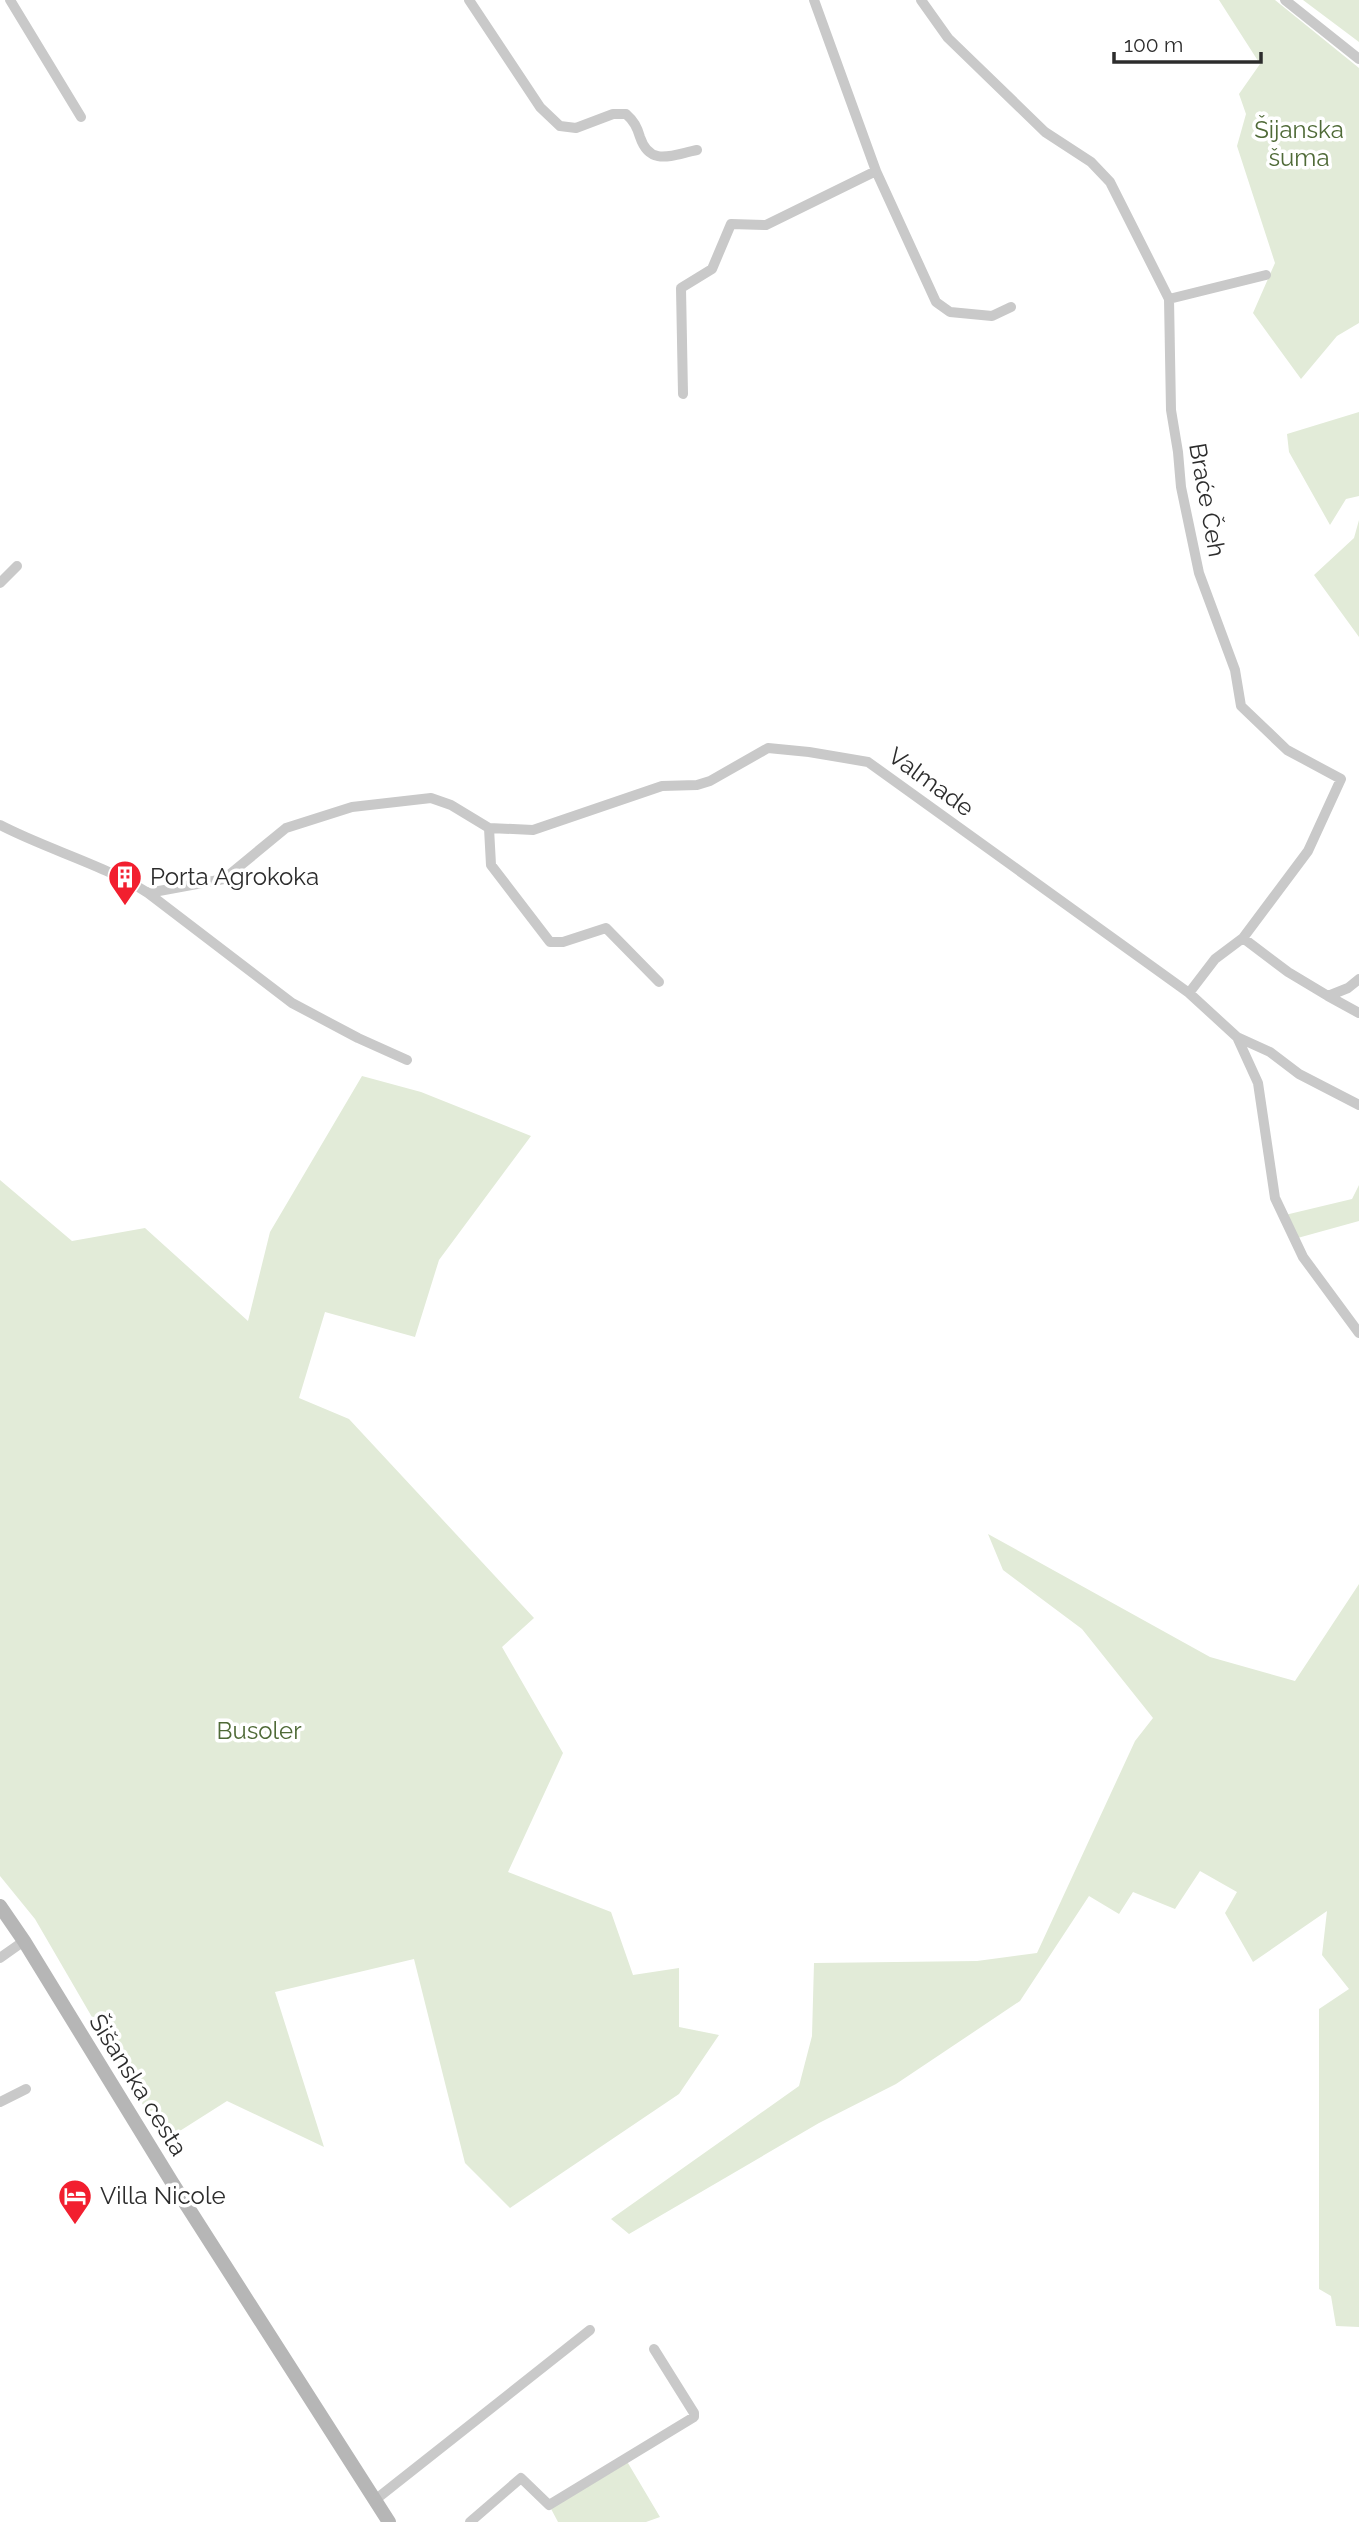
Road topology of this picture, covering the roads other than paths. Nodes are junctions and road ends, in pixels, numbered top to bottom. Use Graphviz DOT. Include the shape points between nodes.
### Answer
graph roads {
  1 [pos="10,0"];
  2 [pos="469,0"];
  3 [pos="814,0"];
  4 [pos="921,0"];
  5 [pos="1284,0"];
  6 [pos="1359,59"];
  7 [pos="81,117"];
  8 [pos="697,150"];
  9 [pos="876,171"];
  10 [pos="1266,275"];
  11 [pos="1169,299"];
  12 [pos="1011,307"];
  13 [pos="683,394"];
  14 [pos="17,566"];
  15 [pos="0,583"];
  16 [pos="0,825"];
  17 [pos="489,828"];
  18 [pos="148,893"];
  19 [pos="1243,938"];
  20 [pos="1359,979"];
  21 [pos="659,982"];
  22 [pos="1189,993"];
  23 [pos="1328,996"];
  24 [pos="1359,1013"];
  25 [pos="1237,1037"];
  26 [pos="407,1060"];
  27 [pos="1359,1105"];
  28 [pos="1359,1334"];
  29 [pos="0,1906"];
  30 [pos="24,1941"];
  31 [pos="0,1958"];
  32 [pos="26,2088"];
  33 [pos="0,2102"];
  34 [pos="590,2330"];
  35 [pos="654,2349"];
  36 [pos="375,2500"];
  37 [pos="389,2522"];
  38 [pos="470,2522"];
  1 -- 7 [label="street"];
  2 -- 8 [label="street" via="540,107 560,126 576,128 613,114 626,114 652,156"];
  3 -- 9 [label="street"];
  4 -- 11 [label="street, Braće Čeh" via="948,38 1045,132 1091,162 1110,182"];
  5 -- 6 [label="street"];
  9 -- 12 [label="street" via="936,302 950,312 992,316"];
  9 -- 13 [label="street" via="766,225 731,224 712,269 681,288"];
  10 -- 11 [label="street"];
  11 -- 19 [label="street, Braće Čeh" via="1171,410 1181,487 1199,573 1235,670 1241,706 1287,750 1341,779 1308,851"];
  14 -- 15 [label="street"];
  16 -- 18 [label="street"];
  17 -- 18 [label="street, Valmade" via="451,804 431,798 352,807 286,828 224,879"];
  17 -- 21 [label="street" via="491,865 550,942 606,928"];
  17 -- 22 [label="street, Valmade" via="533,830 662,786 697,785 768,748 867,762"];
  18 -- 26 [label="street" via="292,1003"];
  19 -- 22 [label="street, Braće Čeh" via="1215,959"];
  19 -- 23 [label="street"];
  20 -- 23 [label="street"];
  22 -- 25 [label="street, Valmade"];
  23 -- 24 [label="street"];
  25 -- 27 [label="street"];
  25 -- 28 [label="street" via="1258,1083 1275,1198 1303,1257"];
  29 -- 30 [label="main road, Šišanska cesta"];
  30 -- 31 [label="street"];
  30 -- 36 [label="main road, Šišanska cesta" via="173,2185"];
  32 -- 33 [label="street"];
  34 -- 36 [label="street"];
  35 -- 38 [label="street" via="694,2417 550,2505 521,2478"];
  36 -- 37 [label="main road, Šišanska cesta"];
}
